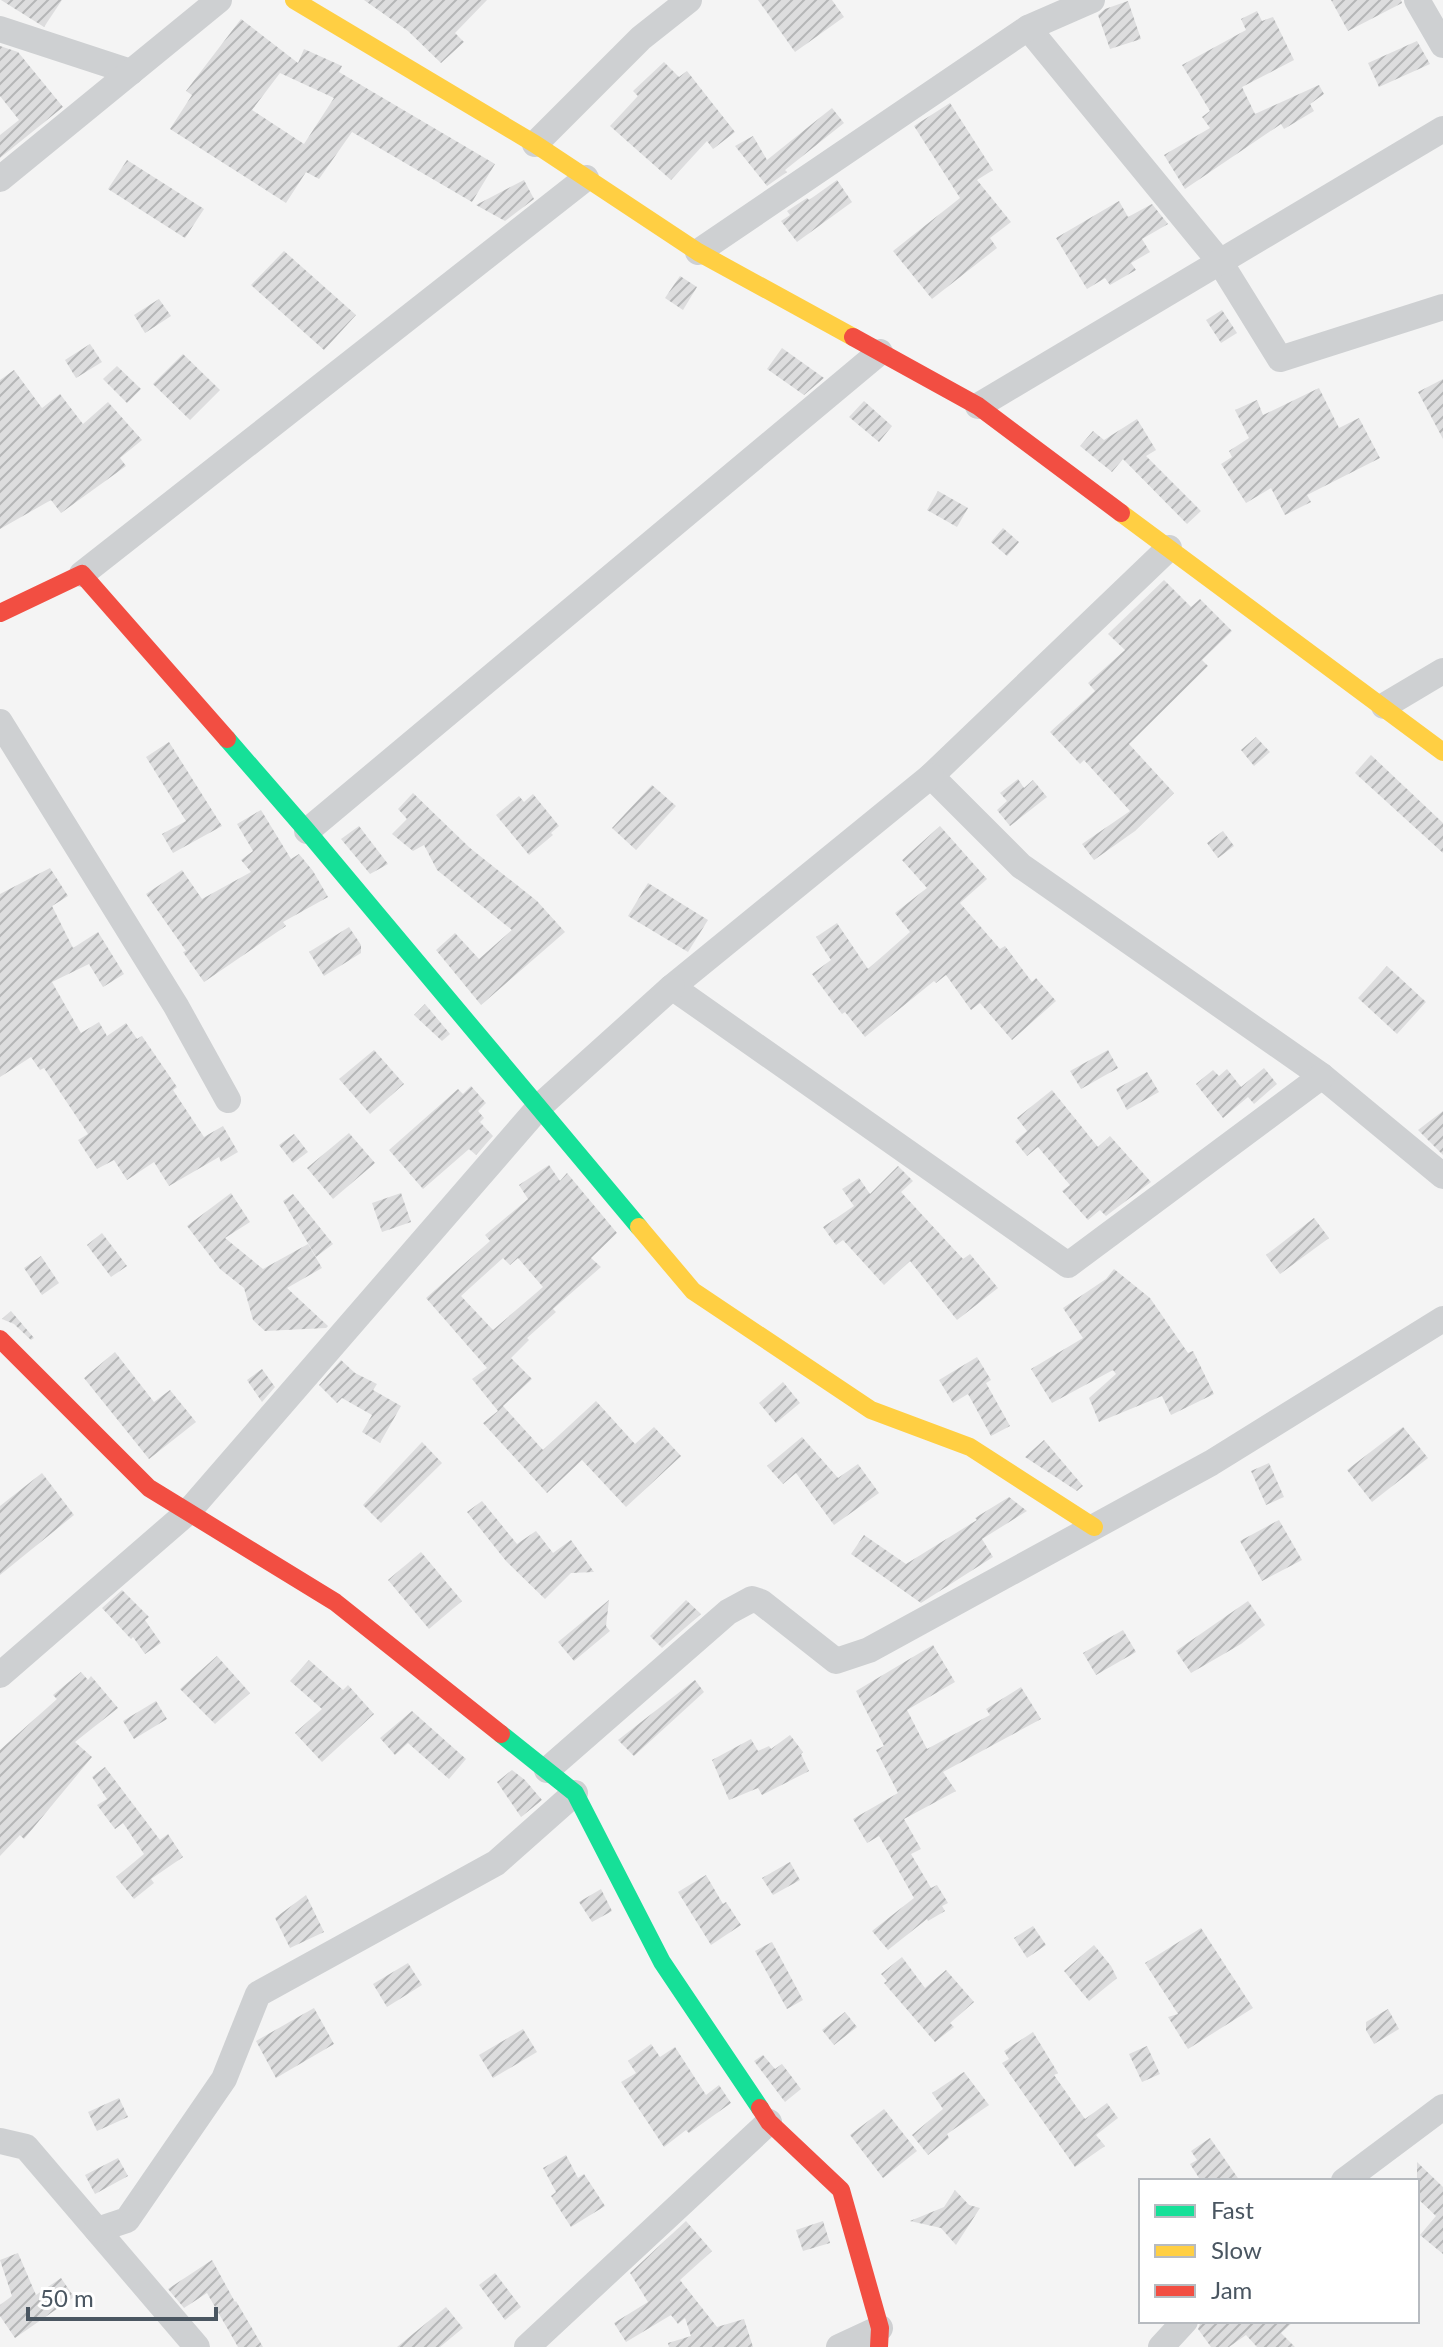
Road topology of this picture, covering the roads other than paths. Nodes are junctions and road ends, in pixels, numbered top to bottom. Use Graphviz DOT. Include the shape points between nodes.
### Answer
graph roads {
  1 [pos="219,0"];
  2 [pos="294,0"];
  3 [pos="689,0"];
  4 [pos="1092,0"];
  5 [pos="1417,0"];
  6 [pos="1028,28"];
  7 [pos="0,29"];
  8 [pos="1443,45"];
  9 [pos="131,72"];
  10 [pos="1443,129"];
  11 [pos="535,144"];
  12 [pos="586,178"];
  13 [pos="0,179"];
  14 [pos="698,252"];
  15 [pos="1220,262"];
  16 [pos="1443,307"];
  17 [pos="880,352"];
  18 [pos="978,406"];
  19 [pos="1169,548"];
  20 [pos="82,574"];
  21 [pos="0,613"];
  22 [pos="1443,671"];
  23 [pos="1384,706"];
  24 [pos="0,722"];
  25 [pos="1443,752"];
  26 [pos="931,776"];
  27 [pos="307,831"];
  28 [pos="672,987"];
  29 [pos="1322,1076"];
  30 [pos="228,1100"];
  31 [pos="540,1106"];
  32 [pos="1443,1176"];
  33 [pos="1443,1319"];
  34 [pos="0,1339"];
  35 [pos="188,1512"];
  36 [pos="1094,1527"];
  37 [pos="0,1675"];
  38 [pos="547,1770"];
  39 [pos="575,1793"];
  40 [pos="1443,2107"];
  41 [pos="769,2122"];
  42 [pos="0,2141"];
  43 [pos="1347,2179"];
  44 [pos="97,2230"];
  45 [pos="1183,2323"];
  46 [pos="880,2337"];
  47 [pos="197,2347"];
  48 [pos="527,2347"];
  49 [pos="839,2347"];
  50 [pos="1161,2347"];
  1 -- 9 [label="street"];
  2 -- 11 [label="street"];
  3 -- 11 [label="street" via="641,38"];
  4 -- 6 [label="street"];
  5 -- 8 [label="street"];
  6 -- 14 [label="street"];
  6 -- 15 [label="street"];
  7 -- 9 [label="street"];
  9 -- 13 [label="street"];
  10 -- 15 [label="street"];
  11 -- 12 [label="street"];
  12 -- 14 [label="street"];
  12 -- 20 [label="street"];
  14 -- 17 [label="street"];
  15 -- 16 [label="street" via="1280,359"];
  15 -- 18 [label="street"];
  17 -- 18 [label="street"];
  17 -- 27 [label="street"];
  18 -- 19 [label="street"];
  19 -- 23 [label="street"];
  19 -- 26 [label="street"];
  20 -- 21 [label="street"];
  20 -- 27 [label="street"];
  22 -- 23 [label="street"];
  23 -- 25 [label="street"];
  24 -- 30 [label="street" via="176,1006"];
  26 -- 28 [label="street"];
  26 -- 29 [label="street" via="1021,866"];
  27 -- 31 [label="street"];
  28 -- 29 [label="street" via="1068,1265"];
  28 -- 31 [label="street"];
  29 -- 32 [label="street"];
  31 -- 35 [label="street"];
  31 -- 36 [label="street" via="693,1291 871,1410 970,1447"];
  33 -- 36 [label="street" via="1211,1463"];
  34 -- 35 [label="street" via="149,1488"];
  35 -- 37 [label="street"];
  35 -- 38 [label="street" via="335,1602"];
  36 -- 38 [label="street" via="840,1661 752,1599 728,1612"];
  38 -- 39 [label="street"];
  39 -- 41 [label="street" via="662,1962"];
  39 -- 44 [label="street" via="496,1863 258,1994 224,2079 127,2220"];
  40 -- 43 [label="street"];
  41 -- 46 [label="street" via="841,2190"];
  41 -- 48 [label="street"];
  42 -- 44 [label="street" via="26,2147"];
  44 -- 47 [label="street"];
  45 -- 50 [label="street"];
  46 -- 49 [label="street"];
}
